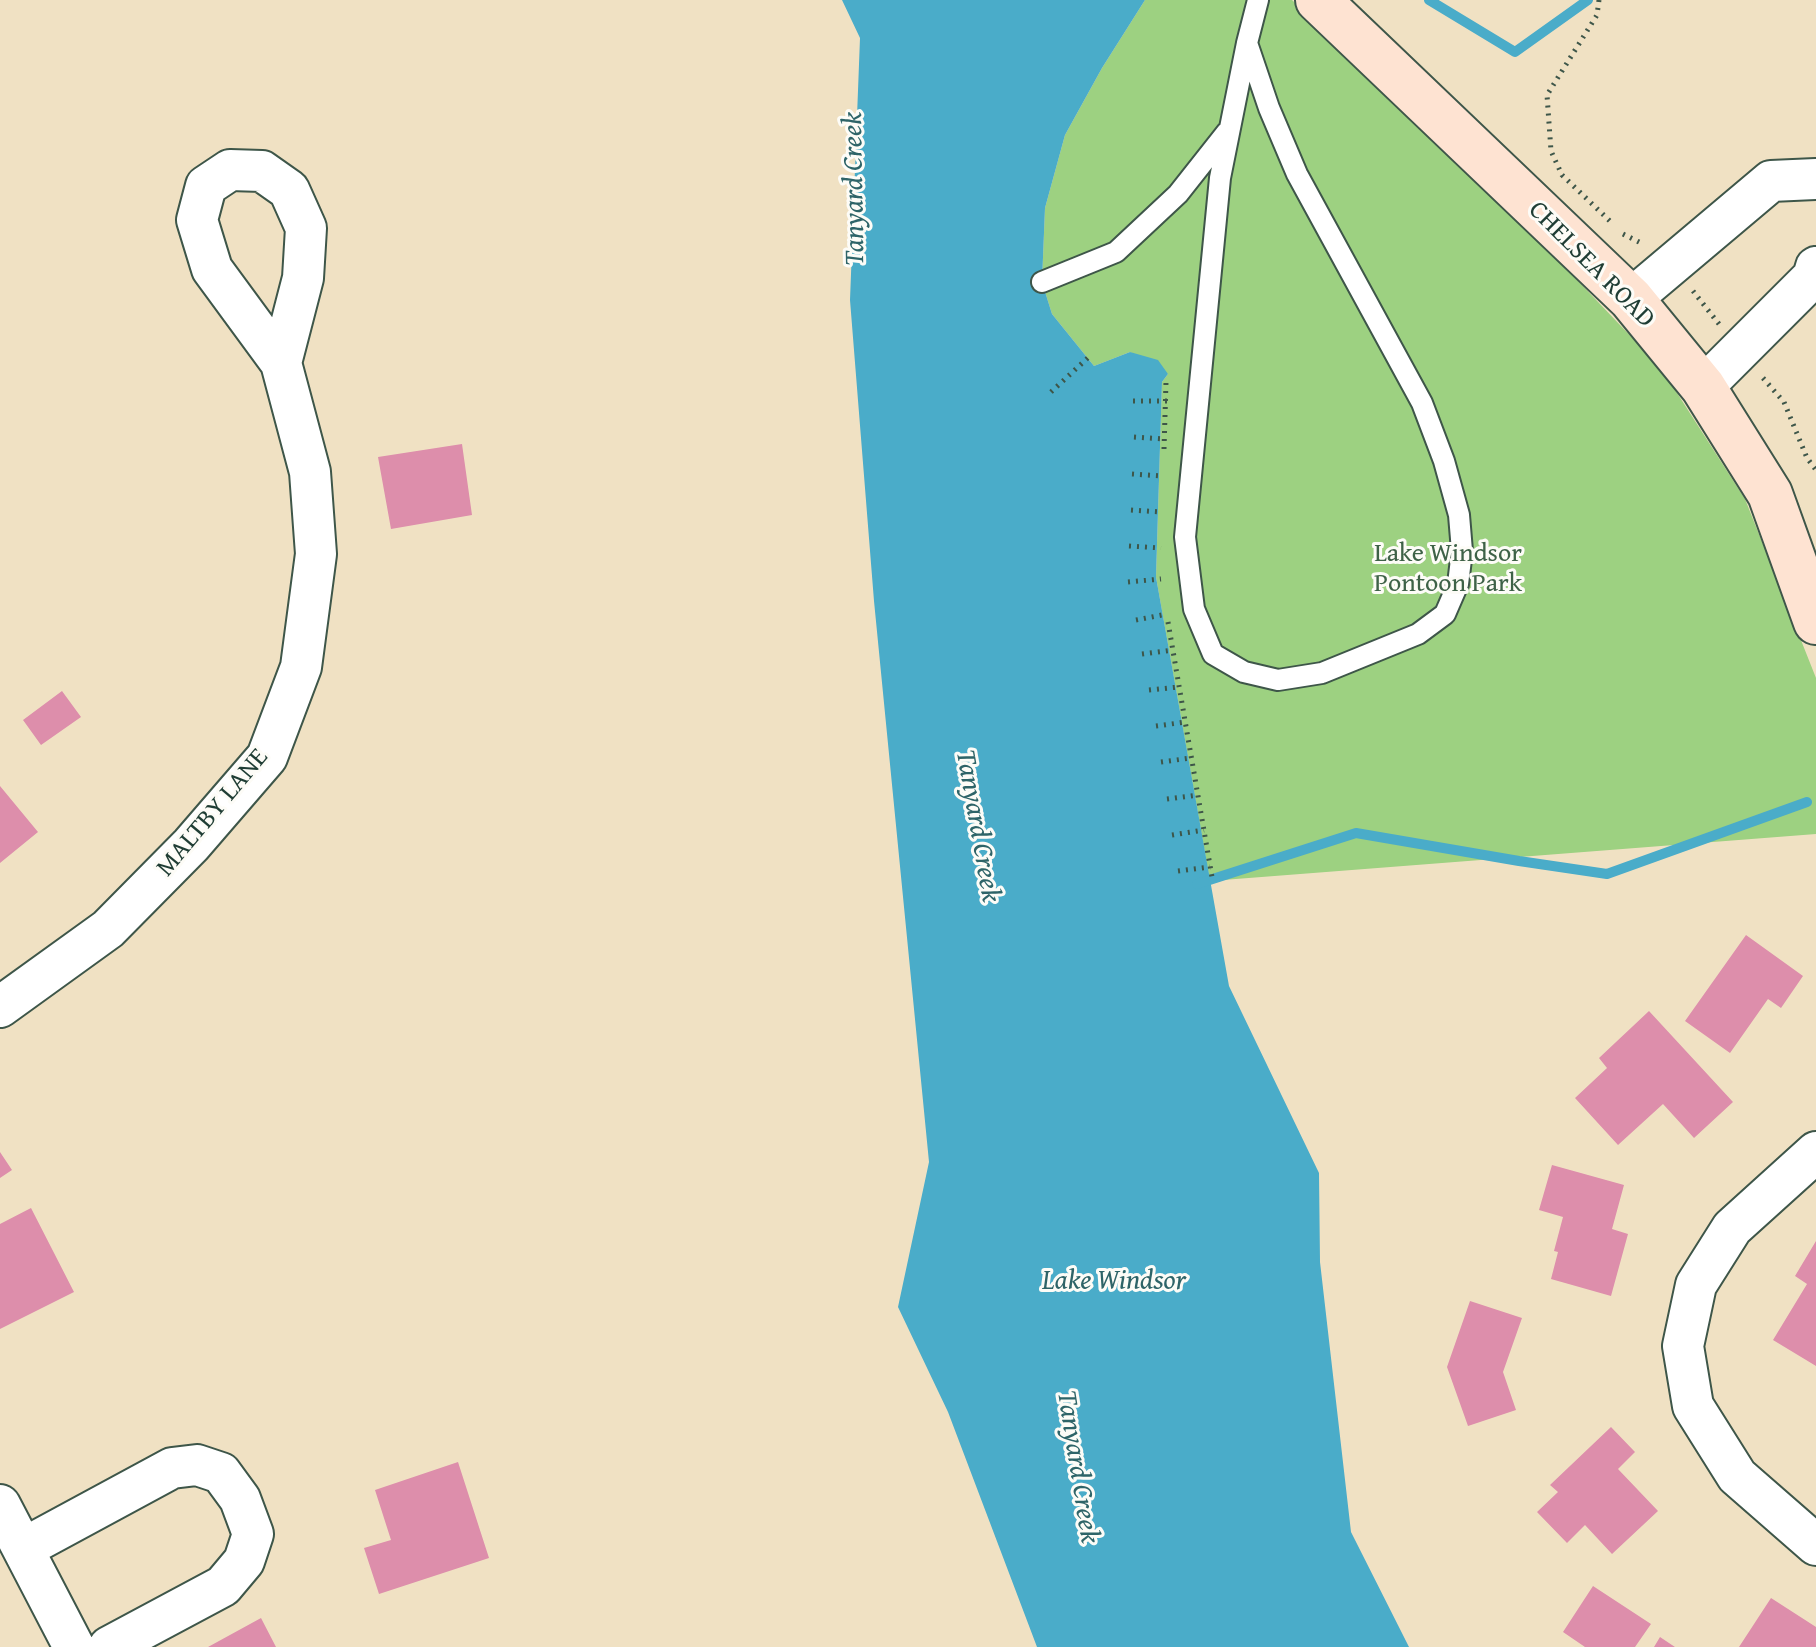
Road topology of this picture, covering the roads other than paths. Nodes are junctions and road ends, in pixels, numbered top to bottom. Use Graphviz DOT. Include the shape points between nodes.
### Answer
graph roads {
  1 [pos="1258,0"];
  2 [pos="1318,0"];
  3 [pos="1247,43"];
  4 [pos="1230,129"];
  5 [pos="1816,179"];
  6 [pos="1816,267"];
  7 [pos="1042,282"];
  8 [pos="1631,299"];
  9 [pos="281,363"];
  10 [pos="1703,387"];
  11 [pos="1816,622"];
  12 [pos="0,1007"];
  13 [pos="1816,1152"];
  14 [pos="0,1505"];
  15 [pos="1816,1545"];
  16 [pos="24,1548"];
  17 [pos="74,1647"];
  18 [pos="109,1647"];
  1 -- 3 [label="lane"];
  2 -- 8 [label="street, CHELSEA ROAD"];
  3 -- 4 [label="lane"];
  3 -- 4 [label="lane" via="1297,174 1422,403 1459,515 1462,551 1458,584 1445,614 1418,634 1322,673 1278,680 1244,672 1213,654 1194,609 1185,537 1220,178"];
  4 -- 7 [label="lane" via="1178,194 1116,252"];
  5 -- 8 [label="street" via="1771,181"];
  6 -- 10 [label="street" via="1813,277"];
  8 -- 10 [label="street, CHELSEA ROAD"];
  9 -- 12 [label="street, MALTBY LANE" via="310,472 316,554 301,667 267,757 108,929"];
  10 -- 11 [label="street, CHELSEA ROAD" via="1770,494"];
  13 -- 15 [label="street" via="1732,1228 1696,1285 1683,1346 1693,1406 1737,1476"];
  14 -- 16 [label="street"];
  16 -- 17 [label="street"];
  16 -- 18 [label="street" via="172,1468 197,1465 221,1473 240,1499 253,1534 244,1561 223,1586"];
}
